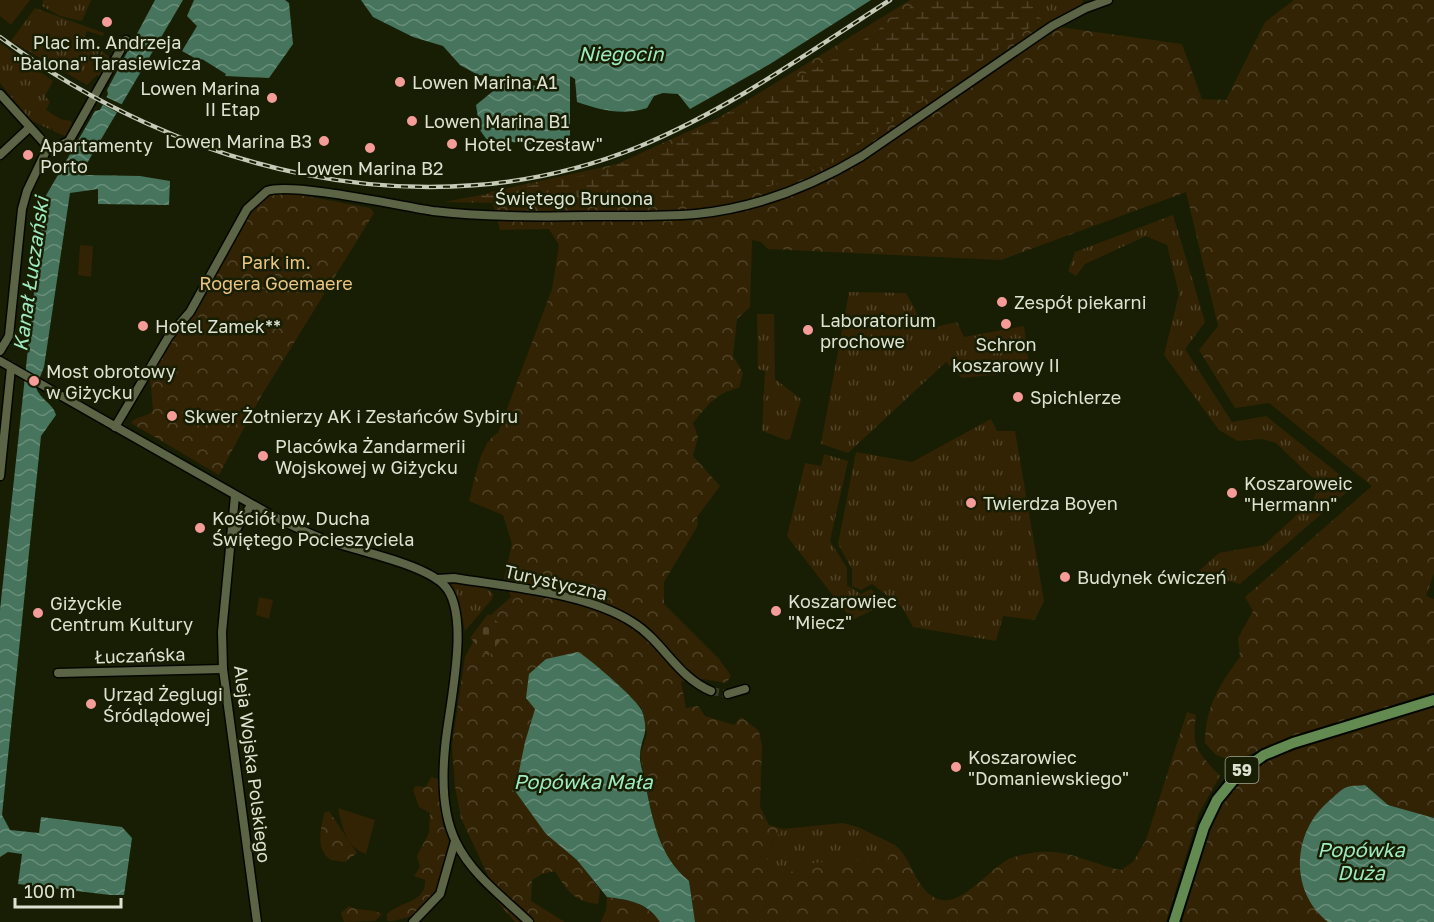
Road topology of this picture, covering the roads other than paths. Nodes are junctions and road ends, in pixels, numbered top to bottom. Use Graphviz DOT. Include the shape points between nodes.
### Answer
graph roads {
  1 [pos="1108,0"];
  2 [pos="126,40"];
  3 [pos="0,94"];
  4 [pos="29,128"];
  5 [pos="48,147"];
  6 [pos="0,155"];
  7 [pos="0,351"];
  8 [pos="0,361"];
  9 [pos="11,368"];
  10 [pos="115,427"];
  11 [pos="0,476"];
  12 [pos="235,496"];
  13 [pos="251,505"];
  14 [pos="231,538"];
  15 [pos="437,579"];
  16 [pos="223,669"];
  17 [pos="58,673"];
  18 [pos="745,688"];
  19 [pos="711,691"];
  20 [pos="728,694"];
  21 [pos="1434,700"];
  22 [pos="455,841"];
  23 [pos="257,922"];
  24 [pos="413,922"];
  25 [pos="530,922"];
  26 [pos="1174,922"];
  1 -- 10 [label="street, Świętego Brunona" via="1052,26 830,175 726,209 656,216 534,216 434,211 299,190 267,191 250,205 190,312 169,336"];
  2 -- 5 [label="street" via="69,141"];
  3 -- 4 [label="street"];
  4 -- 5 [label="street"];
  4 -- 6 [label="street"];
  5 -- 7 [label="street" via="24,199 9,336"];
  8 -- 9 [label="street"];
  9 -- 10 [label="street"];
  9 -- 11 [label="street"];
  10 -- 12 [label="street"];
  12 -- 13 [label="street"];
  12 -- 14 [label="street, Aleja Wojska Polskiego"];
  13 -- 14 [label="street, Aleja Wojska Polskiego"];
  13 -- 15 [label="street" via="310,534"];
  14 -- 16 [label="street, Aleja Wojska Polskiego" via="222,632"];
  15 -- 19 [label="street, Turystyczna" via="454,578 558,596 618,614 654,640 690,680"];
  15 -- 22 [label="street" via="453,597 458,618 444,766 445,807"];
  16 -- 17 [label="street, Łuczańska"];
  16 -- 23 [label="street, Aleja Wojska Polskiego"];
  18 -- 20 [label="street"];
  21 -- 26 [label="main road, 59" via="1293,743 1264,755 1240,772 1220,795 1204,826"];
  22 -- 24 [label="street" via="440,894"];
  22 -- 25 [label="street" via="478,873"];
}
